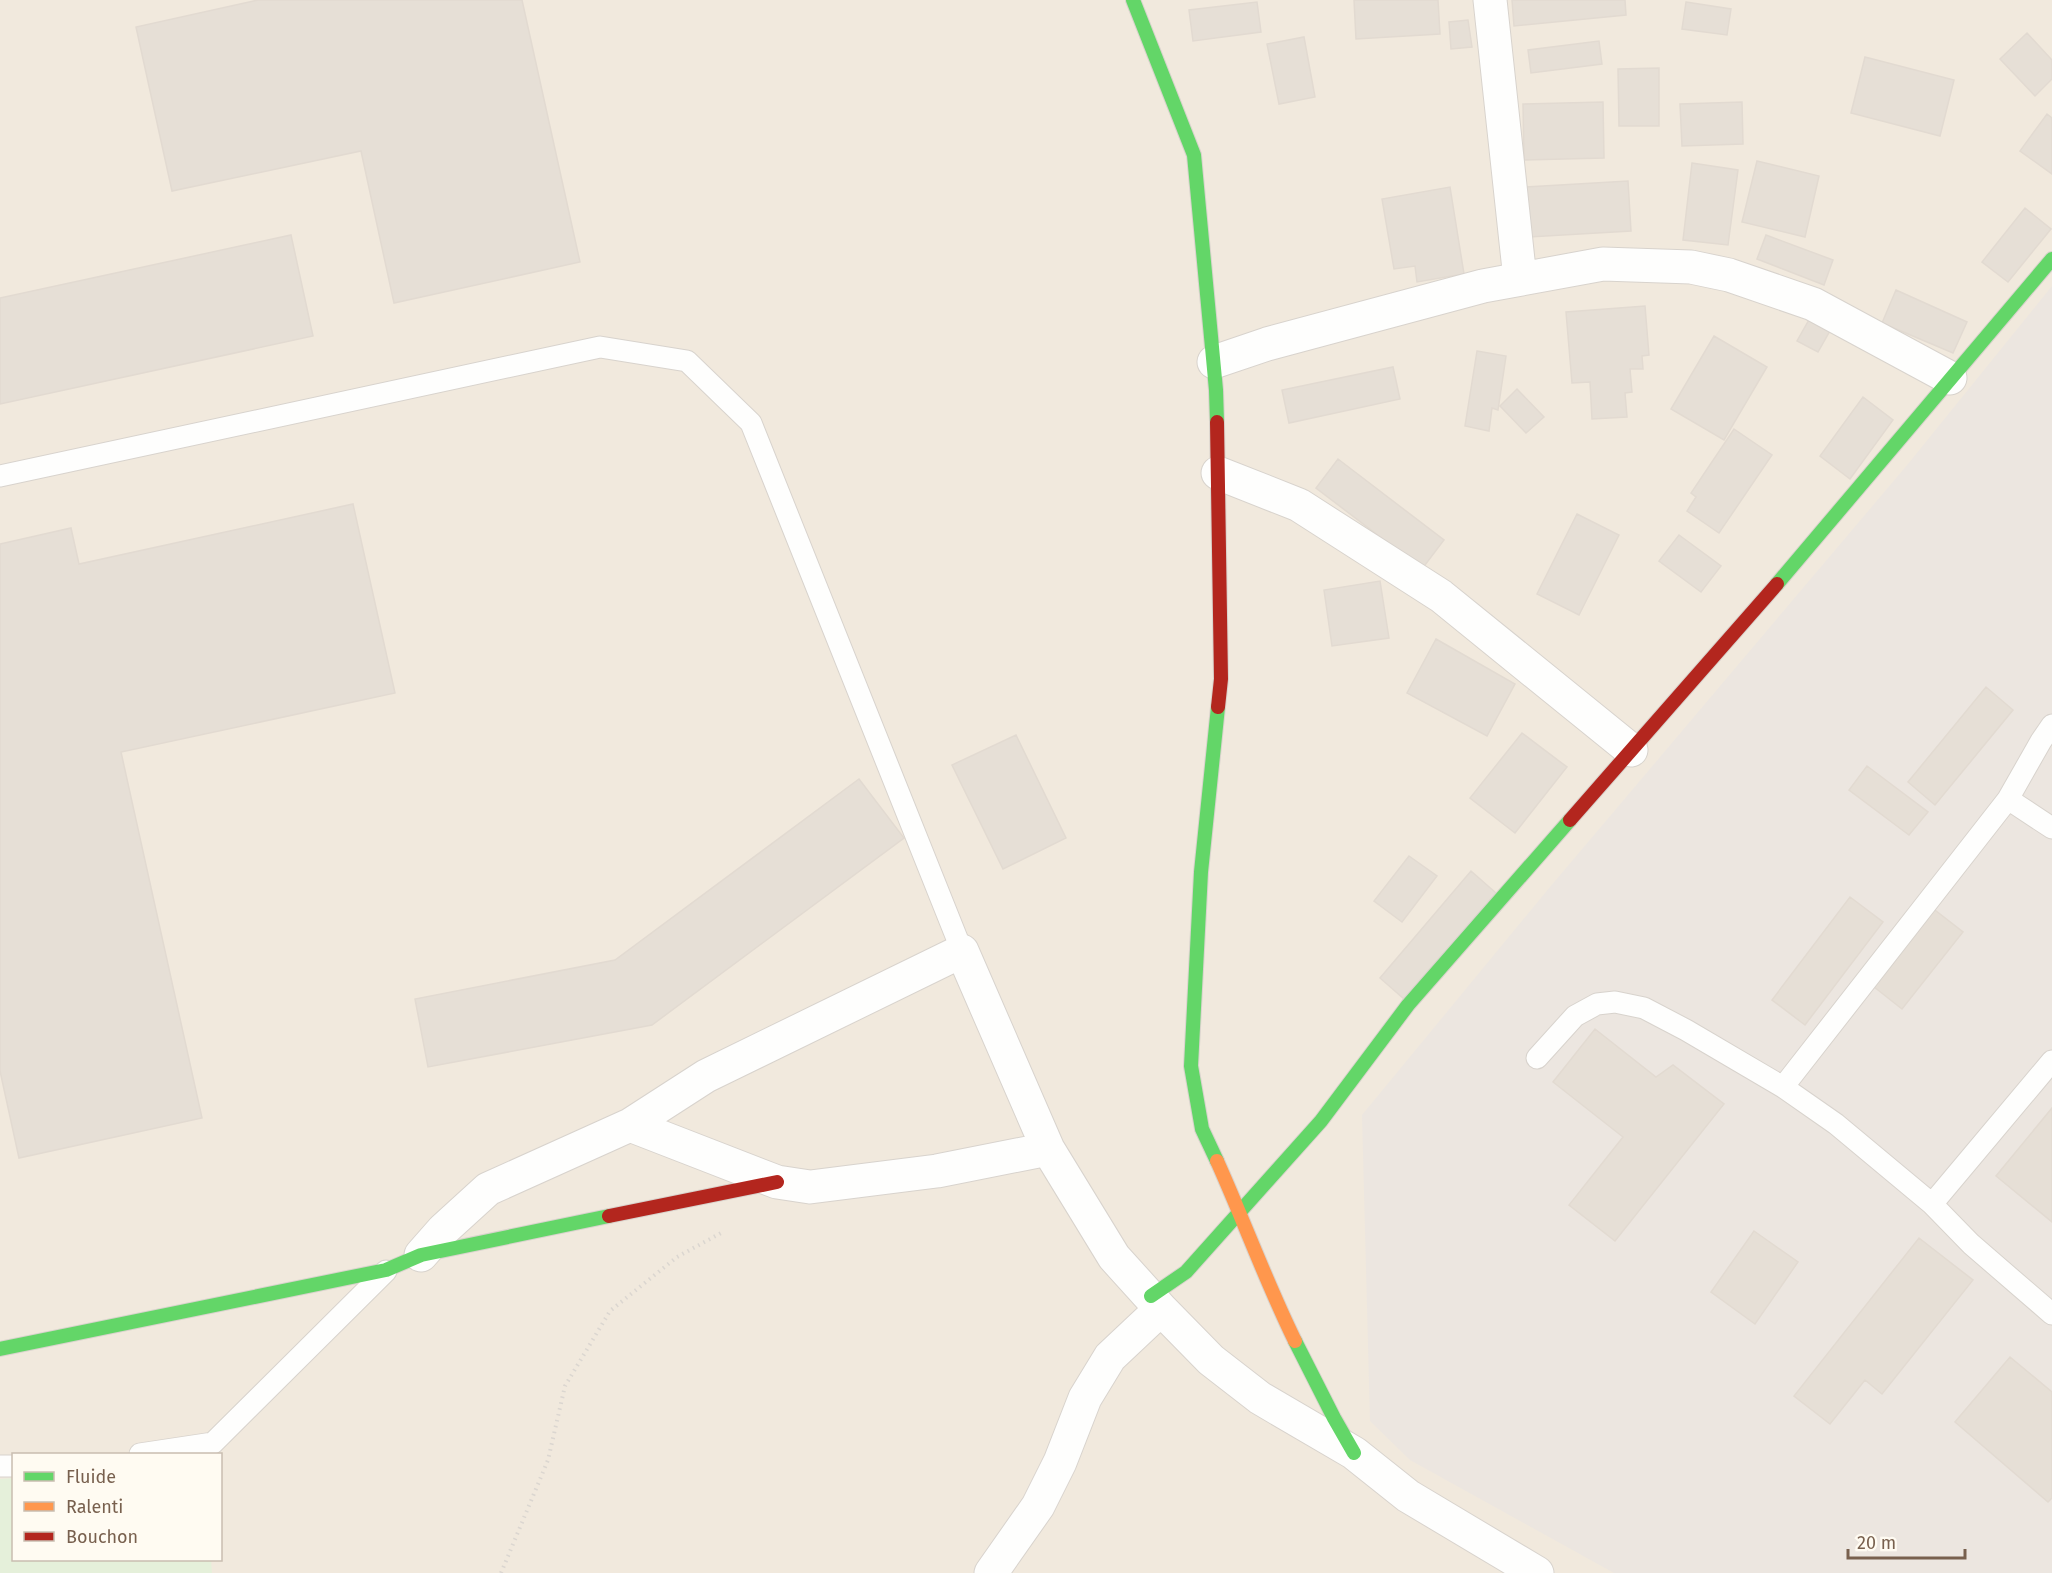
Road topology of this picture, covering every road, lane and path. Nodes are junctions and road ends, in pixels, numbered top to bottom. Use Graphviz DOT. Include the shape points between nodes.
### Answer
graph roads {
  1 [pos="1133,0"];
  2 [pos="1490,0"];
  3 [pos="2052,259"];
  4 [pos="1520,279"];
  5 [pos="1214,362"];
  6 [pos="1950,378"];
  7 [pos="1218,473"];
  8 [pos="0,476"];
  9 [pos="2052,725"];
  10 [pos="1631,750"];
  11 [pos="2008,799"];
  12 [pos="2052,828"];
  13 [pos="962,951"];
  14 [pos="1537,1058"];
  15 [pos="2052,1061"];
  16 [pos="1783,1087"];
  17 [pos="630,1125"];
  18 [pos="1048,1149"];
  19 [pos="777,1182"];
  20 [pos="1932,1204"];
  21 [pos="1240,1212"];
  22 [pos="728,1229"];
  23 [pos="421,1255"];
  24 [pos="386,1270"];
  25 [pos="1156,1302"];
  26 [pos="2052,1314"];
  27 [pos="0,1349"];
  28 [pos="152,1453"];
  29 [pos="1354,1454"];
  30 [pos="501,1573"];
  31 [pos="992,1573"];
  32 [pos="1537,1573"];
  1 -- 5 [label="street" via="1194,155"];
  2 -- 4 [label="street"];
  3 -- 6 [label="street"];
  4 -- 5 [label="street" via="1289,338"];
  4 -- 6 [label="street" via="1603,264 1691,267 1729,274 1813,304"];
  5 -- 7 [label="street"];
  6 -- 10 [label="street" via="1818,537"];
  7 -- 10 [label="street" via="1299,505 1441,596"];
  7 -- 21 [label="street" via="1221,679 1201,872 1191,1066 1202,1130"];
  8 -- 13 [label="lane" via="600,347 687,361 751,423"];
  9 -- 11 [label="lane"];
  10 -- 21 [label="street" via="1408,1005 1321,1121"];
  11 -- 12 [label="lane"];
  11 -- 16 [label="lane"];
  13 -- 17 [label="street" via="706,1076"];
  13 -- 18 [label="street"];
  14 -- 16 [label="lane" via="1575,1016 1597,1004 1615,1002 1644,1008"];
  15 -- 20 [label="lane"];
  16 -- 20 [label="lane" via="1836,1124"];
  17 -- 19 [label="street"];
  17 -- 23 [label="street" via="488,1189"];
  18 -- 19 [label="street" via="937,1171 810,1187"];
  18 -- 25 [label="street" via="1114,1257"];
  19 -- 23 [label="street"];
  20 -- 26 [label="lane" via="1971,1244"];
  21 -- 25 [label="street"];
  21 -- 29 [label="street" via="1281,1312"];
  22 -- 30 [label="path" via="676,1257 610,1311 564,1386 549,1460"];
  23 -- 24 [label="street"];
  24 -- 27 [label="street"];
  24 -- 28 [label="lane" via="213,1443"];
  25 -- 29 [label="street" via="1211,1360 1260,1398"];
  25 -- 31 [label="street" via="1110,1357 1085,1398 1038,1506"];
  29 -- 32 [label="street" via="1408,1496"];
}
